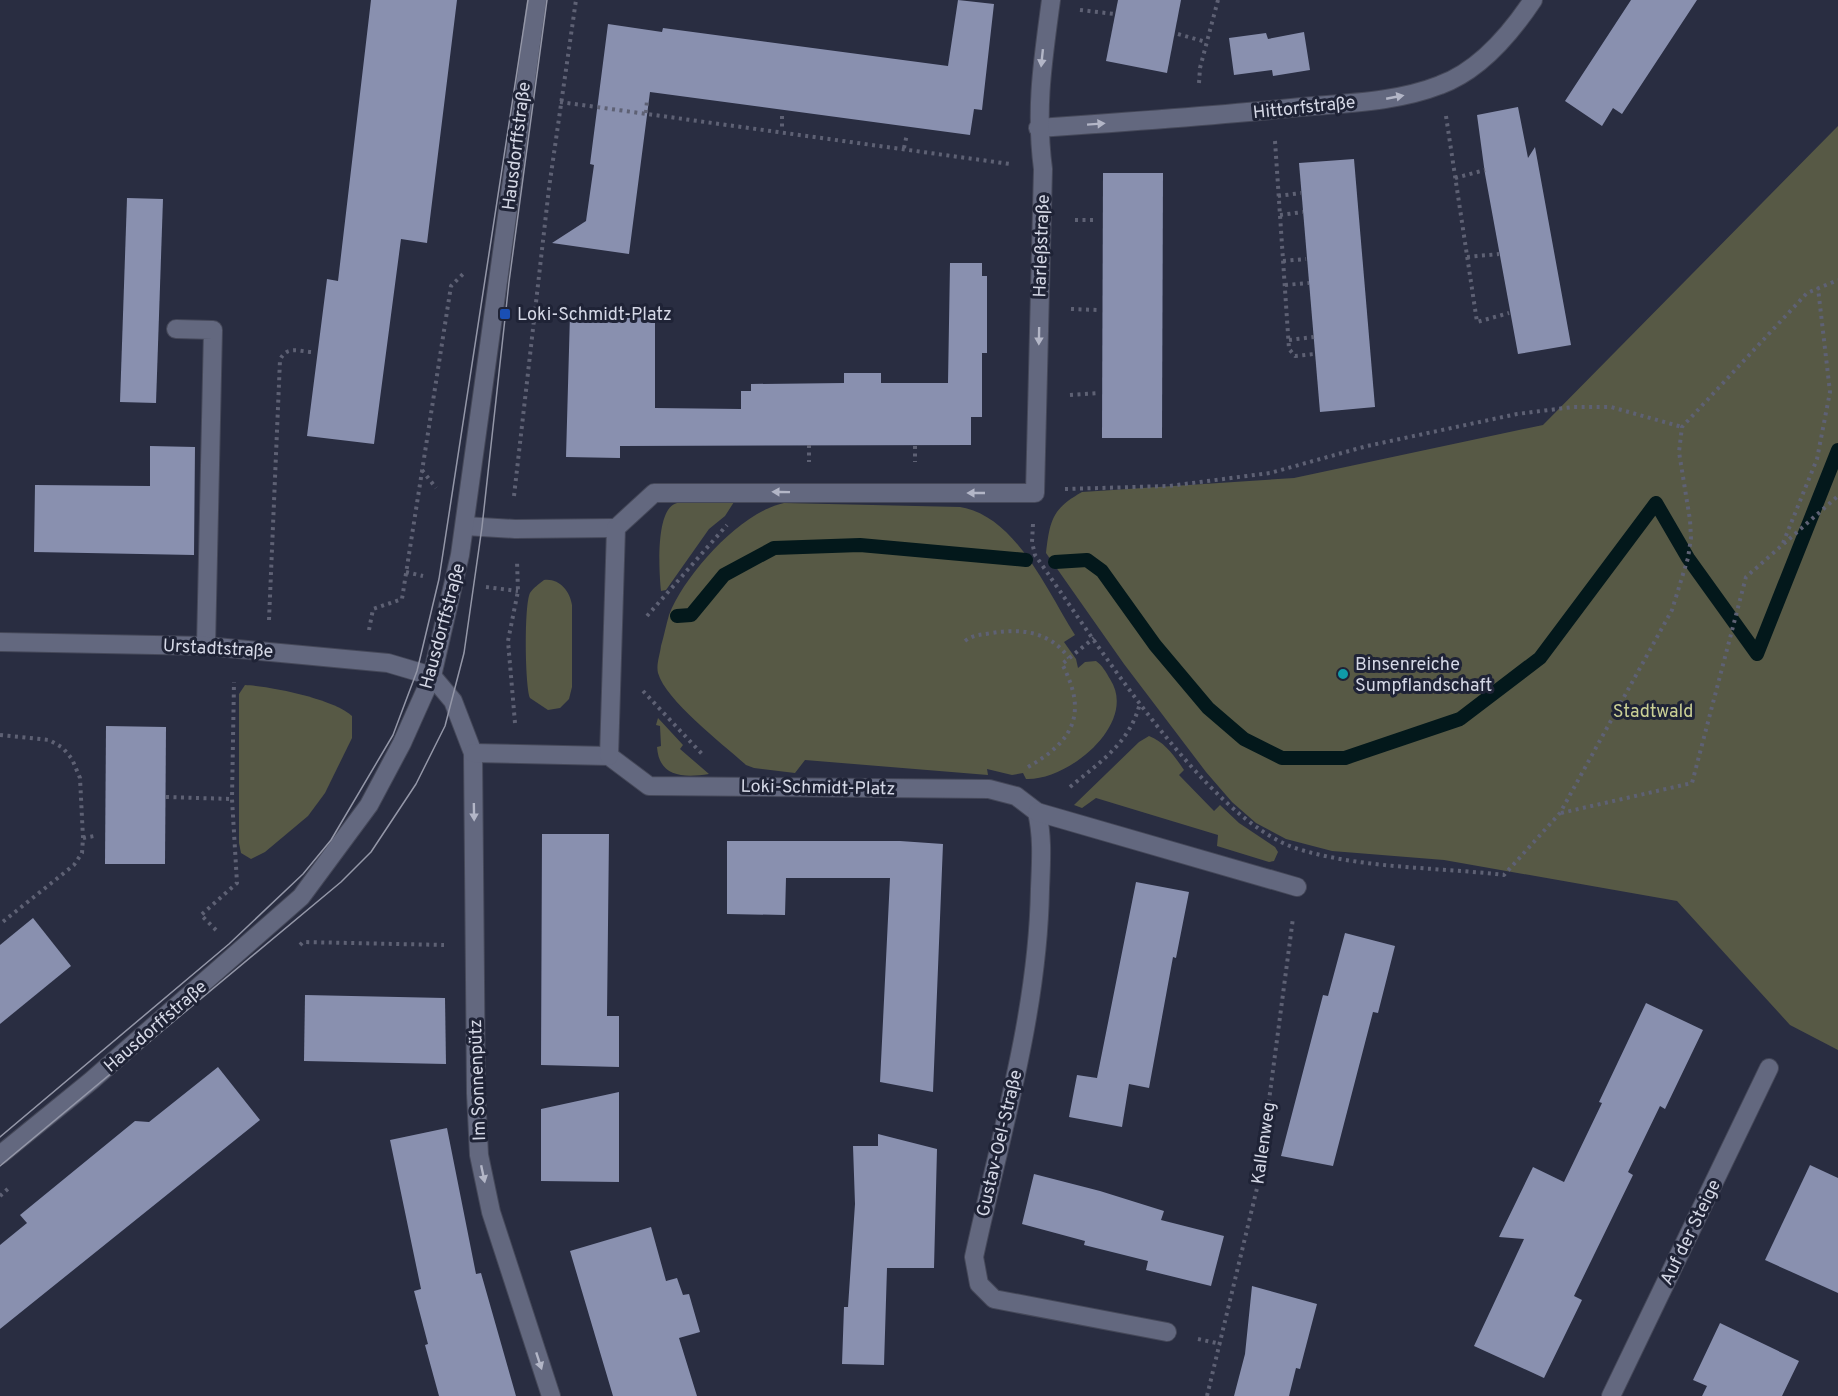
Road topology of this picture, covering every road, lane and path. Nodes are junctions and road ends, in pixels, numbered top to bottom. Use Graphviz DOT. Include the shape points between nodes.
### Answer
graph roads {
  1 [pos="537,0"];
  2 [pos="576,0"];
  3 [pos="1050,0"];
  4 [pos="1218,0"];
  5 [pos="1533,0"];
  6 [pos="1178,34"];
  7 [pos="1206,42"];
  8 [pos="1442,85"];
  9 [pos="647,100"];
  10 [pos="561,102"];
  11 [pos="1272,110"];
  12 [pos="646,113"];
  13 [pos="782,116"];
  14 [pos="1202,117"];
  15 [pos="1038,128"];
  16 [pos="782,131"];
  17 [pos="907,134"];
  18 [pos="904,148"];
  19 [pos="1043,169"];
  20 [pos="1485,170"];
  21 [pos="1455,178"];
  22 [pos="1301,193"];
  23 [pos="1278,196"];
  24 [pos="1303,212"];
  25 [pos="1280,214"];
  26 [pos="1499,254"];
  27 [pos="1467,257"];
  28 [pos="1306,259"];
  29 [pos="1283,261"];
  30 [pos="472,266"];
  31 [pos="1838,280"];
  32 [pos="1309,283"];
  33 [pos="1284,285"];
  34 [pos="1818,288"];
  35 [pos="1509,313"];
  36 [pos="176,329"];
  37 [pos="1314,338"];
  38 [pos="1289,340"];
  39 [pos="311,352"];
  40 [pos="1314,354"];
  41 [pos="1682,427"];
  42 [pos="422,470"];
  43 [pos="758,492"];
  44 [pos="440,493"];
  45 [pos="514,493"];
  46 [pos="1035,493"];
  47 [pos="1838,495"];
  48 [pos="465,526"];
  49 [pos="616,528"];
  50 [pos="1783,544"];
  51 [pos="516,558"];
  52 [pos="484,587"];
  53 [pos="518,591"];
  54 [pos="1094,638"];
  55 [pos="965,641"];
  56 [pos="0,642"];
  57 [pos="206,646"];
  58 [pos="235,648"];
  59 [pos="268,650"];
  60 [pos="364,658"];
  61 [pos="612,658"];
  62 [pos="1069,658"];
  63 [pos="432,676"];
  64 [pos="1140,702"];
  65 [pos="0,735"];
  66 [pos="473,753"];
  67 [pos="519,754"];
  68 [pos="609,756"];
  69 [pos="738,786"];
  70 [pos="999,792"];
  71 [pos="166,797"];
  72 [pos="232,799"];
  73 [pos="1034,811"];
  74 [pos="1560,813"];
  75 [pos="94,836"];
  76 [pos="83,838"];
  77 [pos="1298,849"];
  78 [pos="1297,887"];
  79 [pos="0,924"];
  80 [pos="303,942"];
  81 [pos="475,946"];
  82 [pos="237,954"];
  83 [pos="1769,1068"];
  84 [pos="0,1155"];
  85 [pos="1167,1332"];
  86 [pos="551,1396"];
  87 [pos="1207,1396"];
  88 [pos="1611,1396"];
  1 -- 48 [label="street, Hausdorffstraße"];
  2 -- 10 [label="path"];
  3 -- 15 [label="street, Harleßstraße, one-way" via="1041,60"];
  4 -- 7 [label="path"];
  5 -- 8 [label="street, Hittorfstraße" via="1518,22 1481,60"];
  6 -- 7 [label="path"];
  7 -- 14 [label="path" via="1198,90"];
  11 -- 8 [label="street, Hittorfstraße, one-way" via="1395,98"];
  8 -- 21 [label="path"];
  9 -- 12 [label="path"];
  10 -- 12 [label="path"];
  10 -- 45 [label="path"];
  11 -- 14 [label="street, Hittorfstraße"];
  11 -- 23 [label="path"];
  12 -- 16 [label="path"];
  13 -- 16 [label="path"];
  15 -- 14 [label="street, Hittorfstraße, one-way"];
  15 -- 19 [label="street, Harleßstraße"];
  16 -- 18 [label="path"];
  17 -- 18 [label="path"];
  18 -- 19 [label="path"];
  19 -- 46 [label="street, Harleßstraße, one-way"];
  20 -- 21 [label="path"];
  21 -- 27 [label="path"];
  22 -- 23 [label="path"];
  23 -- 25 [label="path"];
  24 -- 25 [label="path"];
  25 -- 29 [label="path"];
  26 -- 27 [label="path"];
  27 -- 35 [label="path" via="1477,322"];
  28 -- 29 [label="path"];
  29 -- 33 [label="path"];
  30 -- 42 [label="path" via="451,286"];
  31 -- 34 [label="path"];
  32 -- 33 [label="path"];
  33 -- 38 [label="path"];
  34 -- 41 [label="path" via="1807,293"];
  34 -- 50 [label="path" via="1830,392 1817,459"];
  36 -- 57 [label="street" via="213,330"];
  37 -- 38 [label="path"];
  38 -- 40 [label="path" via="1289,349 1295,356"];
  39 -- 59 [label="path" via="289,350 280,360"];
  41 -- 46 [label="path" via="1611,407 1573,407 1517,414 1367,446 1270,473 1169,486 1079,487"];
  41 -- 74 [label="path" via="1679,452 1690,520 1682,581 1661,634"];
  42 -- 44 [label="path"];
  42 -- 60 [label="path" via="402,599 373,609"];
  46 -- 43 [label="street, one-way"];
  43 -- 49 [label="street" via="654,493"];
  43 -- 61 [label="path"];
  46 -- 54 [label="path" via="1035,555"];
  47 -- 50 [label="path"];
  48 -- 49 [label="street"];
  48 -- 63 [label="street, Hausdorffstraße"];
  49 -- 61 [label="street"];
  50 -- 74 [label="path" via="1746,577 1692,783"];
  51 -- 53 [label="path"];
  52 -- 53 [label="path"];
  53 -- 67 [label="path" via="508,641"];
  54 -- 62 [label="path"];
  54 -- 64 [label="path"];
  55 -- 62 [label="path" via="975,635 1025,631 1050,640"];
  56 -- 57 [label="street, Urstadtstraße"];
  57 -- 58 [label="street, Urstadtstraße"];
  58 -- 59 [label="street, Urstadtstraße"];
  58 -- 72 [label="path"];
  59 -- 60 [label="street, Urstadtstraße"];
  60 -- 63 [label="street, Urstadtstraße"];
  61 -- 68 [label="street"];
  61 -- 69 [label="path" via="700,752"];
  62 -- 70 [label="path" via="1062,663 1076,703 1072,726 1044,760 1005,774"];
  63 -- 66 [label="street" via="453,701"];
  63 -- 82 [label="street, Hausdorffstraße" via="369,805 300,897"];
  64 -- 73 [label="path" via="1129,733 1114,749 1061,794"];
  64 -- 77 [label="path" via="1201,777 1232,807 1268,834"];
  65 -- 76 [label="path" via="50,740 72,759 80,778"];
  66 -- 67 [label="street"];
  66 -- 81 [label="street, Im Sonnenpütz, one-way"];
  67 -- 68 [label="street"];
  68 -- 69 [label="street, Loki-Schmidt-Platz" via="649,786"];
  69 -- 70 [label="street, Loki-Schmidt-Platz"];
  70 -- 73 [label="street, Loki-Schmidt-Platz" via="1016,796"];
  71 -- 72 [label="path"];
  72 -- 82 [label="path" via="237,883 201,915"];
  73 -- 78 [label="street"];
  73 -- 85 [label="street, Gustav-Oel-Straße" via="1041,841 1035,972 974,1257 980,1284 994,1299"];
  74 -- 77 [label="path" via="1504,874 1385,865"];
  75 -- 76 [label="path"];
  76 -- 79 [label="path" via="82,854 74,865"];
  77 -- 78 [label="path, Kallenweg"];
  78 -- 87 [label="path, Kallenweg" via="1258,1184"];
  80 -- 81 [label="path"];
  81 -- 86 [label="street, Im Sonnenpütz, one-way" via="479,1155 491,1212"];
  82 -- 84 [label="street, Hausdorffstraße"];
  83 -- 88 [label="street, Auf der Steige"];
}
